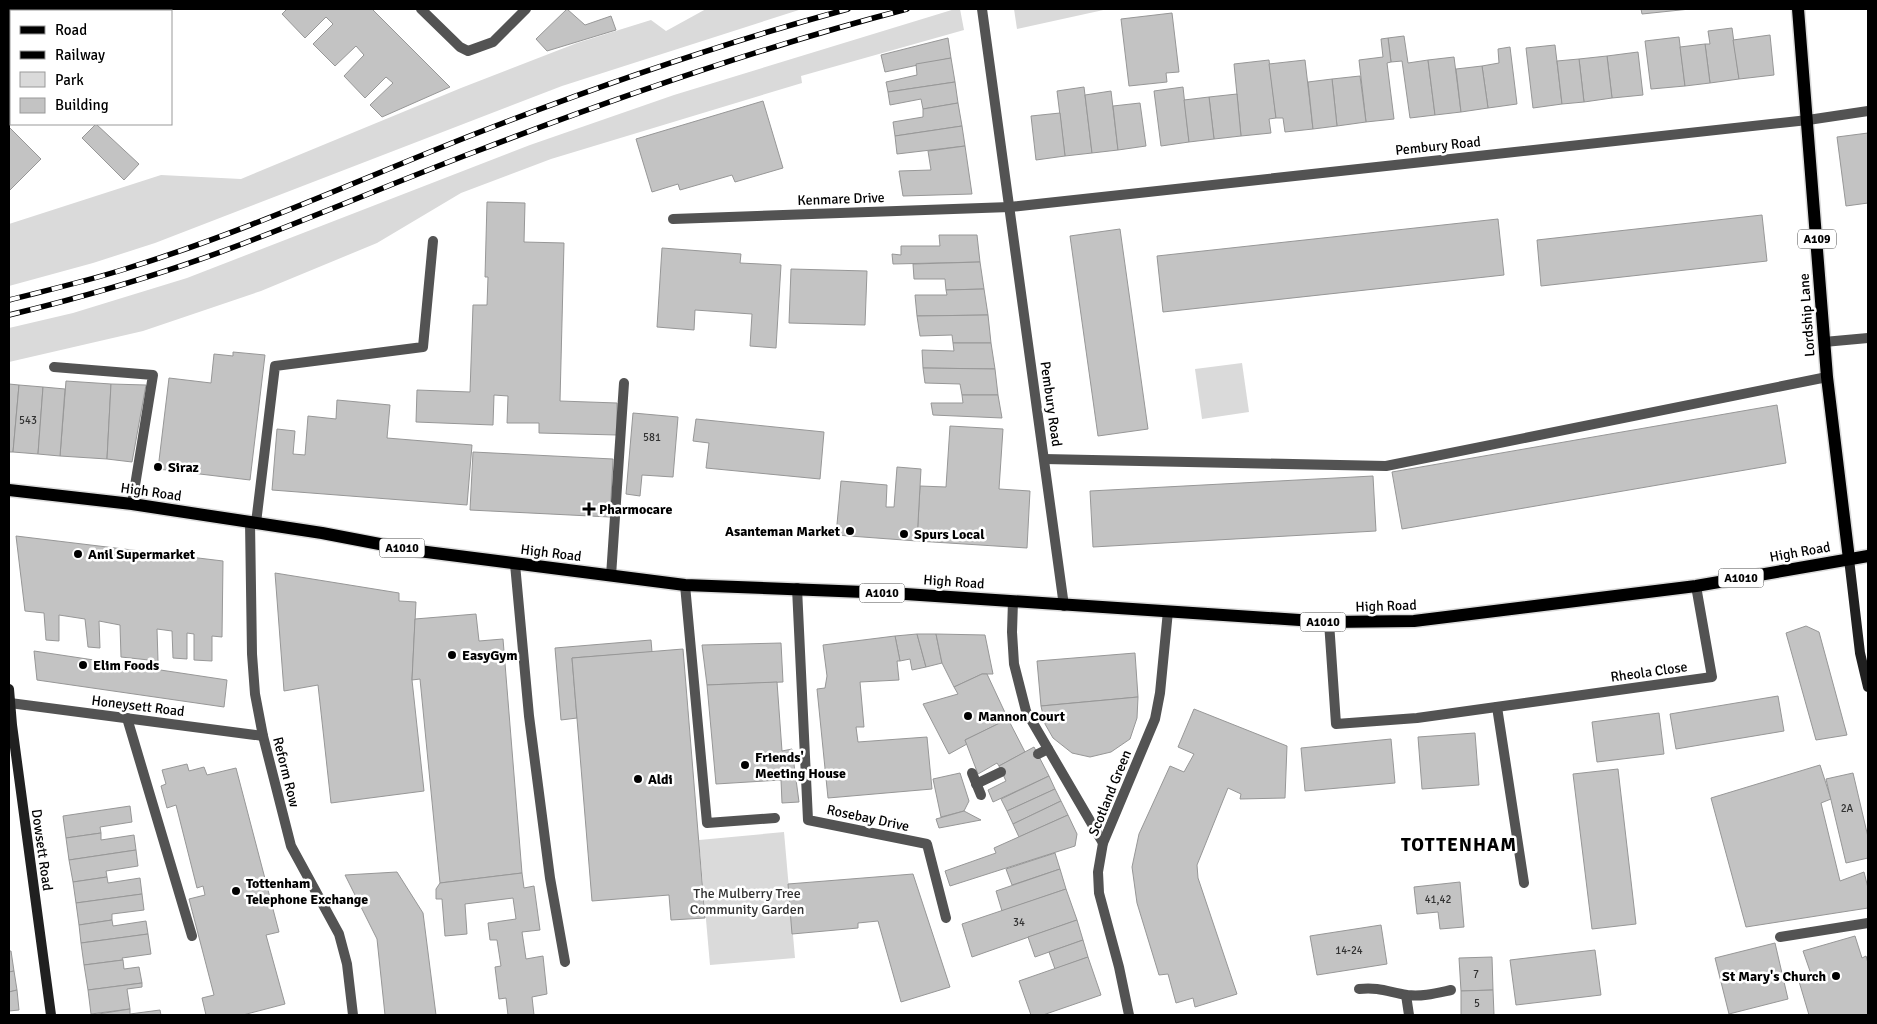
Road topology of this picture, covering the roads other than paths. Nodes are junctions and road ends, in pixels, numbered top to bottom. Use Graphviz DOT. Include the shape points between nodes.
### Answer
graph roads {
  1 [pos="421,9"];
  2 [pos="526,9"];
  3 [pos="982,9"];
  4 [pos="1798,9"];
  5 [pos="1868,111"];
  6 [pos="1808,120"];
  7 [pos="1010,207"];
  8 [pos="673,219"];
  9 [pos="433,241"];
  10 [pos="1868,338"];
  11 [pos="1824,342"];
  12 [pos="54,368"];
  13 [pos="1827,377"];
  14 [pos="624,383"];
  15 [pos="1044,459"];
  16 [pos="9,490"];
  17 [pos="132,504"];
  18 [pos="253,522"];
  19 [pos="1868,556"];
  20 [pos="1849,559"];
  21 [pos="515,564"];
  22 [pos="611,576"];
  23 [pos="685,585"];
  24 [pos="1696,586"];
  25 [pos="797,588"];
  26 [pos="1013,601"];
  27 [pos="1064,606"];
  28 [pos="1168,611"];
  29 [pos="1329,622"];
  30 [pos="1868,686"];
  31 [pos="9,689"];
  32 [pos="10,702"];
  33 [pos="1497,707"];
  34 [pos="127,718"];
  35 [pos="10,725"];
  36 [pos="263,736"];
  37 [pos="1048,749"];
  38 [pos="1038,754"];
  39 [pos="1001,772"];
  40 [pos="972,773"];
  41 [pos="976,784"];
  42 [pos="980,796"];
  43 [pos="775,818"];
  44 [pos="1103,843"];
  45 [pos="1524,883"];
  46 [pos="946,918"];
  47 [pos="1868,923"];
  48 [pos="192,936"];
  49 [pos="1780,937"];
  50 [pos="565,962"];
  51 [pos="1359,989"];
  52 [pos="1451,990"];
  53 [pos="1406,995"];
  54 [pos="51,1015"];
  55 [pos="353,1015"];
  56 [pos="1129,1015"];
  57 [pos="1409,1015"];
  1 -- 2 [label="street" via="468,51 493,42"];
  3 -- 7 [label="street, Pembury Road"];
  4 -- 6 [label="main road, Lordship Lane / A109"];
  5 -- 6 [label="street, Pembury Road"];
  6 -- 7 [label="street, Pembury Road"];
  6 -- 11 [label="main road, Lordship Lane / A109"];
  7 -- 8 [label="street, Kenmare Drive"];
  7 -- 15 [label="street, Pembury Road"];
  9 -- 18 [label="street, Reform Row" via="423,347 275,366"];
  10 -- 11 [label="street"];
  11 -- 13 [label="main road, Lordship Lane / A109"];
  12 -- 17 [label="street" via="153,375"];
  13 -- 15 [label="street" via="1386,466"];
  13 -- 20 [label="main road, Lordship Lane / A109"];
  14 -- 22 [label="street"];
  15 -- 27 [label="street, Pembury Road"];
  16 -- 17 [label="main road, High Road / A1010"];
  17 -- 18 [label="main road, High Road / A1010"];
  18 -- 21 [label="main road, High Road / A1010" via="411,550"];
  18 -- 36 [label="street, Reform Row" via="252,654"];
  19 -- 20 [label="main road, High Road / A1010"];
  20 -- 24 [label="main road, High Road / A1010"];
  20 -- 30 [label="street" via="1860,653"];
  21 -- 22 [label="main road, High Road / A1010"];
  21 -- 50 [label="street" via="530,726 550,878"];
  22 -- 23 [label="main road, High Road / A1010"];
  23 -- 25 [label="main road, High Road / A1010"];
  23 -- 43 [label="street" via="707,823"];
  24 -- 29 [label="main road, High Road / A1010" via="1414,621"];
  24 -- 33 [label="street, Rheola Close" via="1712,677"];
  25 -- 26 [label="main road, High Road / A1010"];
  25 -- 46 [label="street, Rosebay Drive" via="808,820 927,844"];
  26 -- 27 [label="main road, High Road / A1010"];
  26 -- 37 [label="street" via="1014,664 1026,711"];
  27 -- 28 [label="main road, High Road / A1010"];
  28 -- 29 [label="main road, High Road / A1010"];
  28 -- 44 [label="street, Scotland Green" via="1155,720"];
  29 -- 33 [label="street, Rheola Close" via="1336,724 1417,718"];
  31 -- 32 [label="street, Dowsett Road"];
  32 -- 34 [label="street, Honeysett Road"];
  32 -- 35 [label="street, Dowsett Road"];
  33 -- 45 [label="street"];
  34 -- 36 [label="street, Honeysett Road"];
  34 -- 48 [label="street"];
  35 -- 54 [label="street, Dowsett Road"];
  36 -- 55 [label="street, Reform Row" via="291,846 344,948"];
  37 -- 38 [label="street"];
  37 -- 44 [label="street"];
  39 -- 41 [label="street"];
  40 -- 41 [label="street"];
  41 -- 42 [label="street"];
  44 -- 56 [label="street, Scotland Green" via="1098,872 1099,893"];
  47 -- 49 [label="street"];
  51 -- 53 [label="street" via="1386,989"];
  52 -- 53 [label="street"];
  53 -- 57 [label="street"];
}
